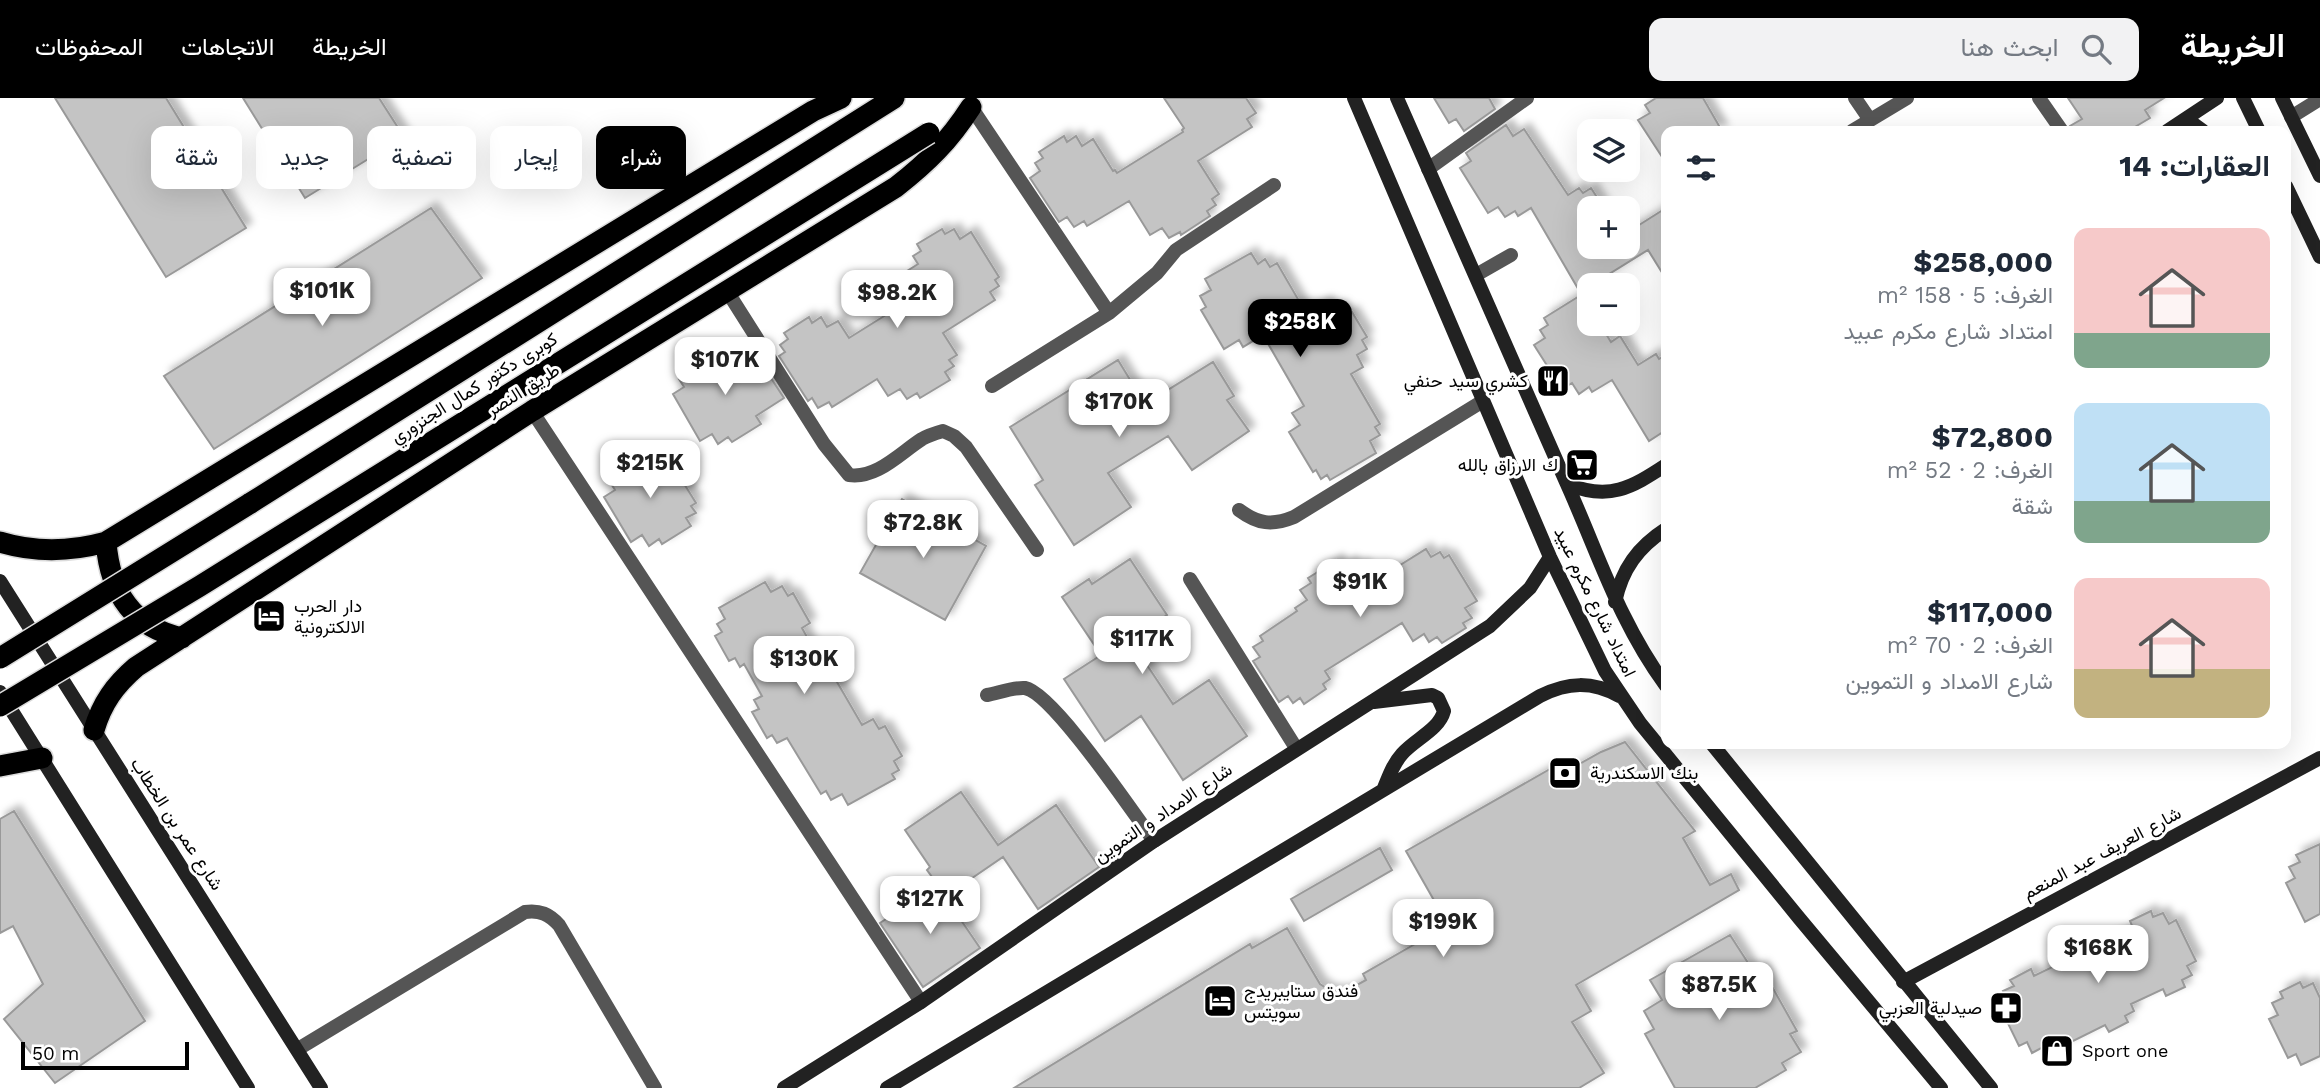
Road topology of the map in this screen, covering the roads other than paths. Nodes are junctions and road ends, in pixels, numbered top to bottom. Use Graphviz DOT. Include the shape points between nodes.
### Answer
graph roads {
  1 [pos="841,98"];
  2 [pos="894,98"];
  3 [pos="1354,98"];
  4 [pos="1397,98"];
  5 [pos="1527,98"];
  6 [pos="1855,98"];
  7 [pos="1907,98"];
  8 [pos="2039,98"];
  9 [pos="2217,98"];
  10 [pos="2243,98"];
  11 [pos="2282,98"];
  12 [pos="2320,99"];
  13 [pos="978,102"];
  14 [pos="2291,117"];
  15 [pos="1870,120"];
  16 [pos="2183,121"];
  17 [pos="1860,126"];
  18 [pos="2059,126"];
  19 [pos="2175,126"];
  20 [pos="2196,126"];
  21 [pos="2257,126"];
  22 [pos="1428,169"];
  23 [pos="2320,176"];
  24 [pos="1274,185"];
  25 [pos="2291,196"];
  26 [pos="1511,255"];
  27 [pos="2320,257"];
  28 [pos="1476,275"];
  29 [pos="727,291"];
  30 [pos="1109,313"];
  31 [pos="992,386"];
  32 [pos="1483,401"];
  33 [pos="532,411"];
  34 [pos="1661,468"];
  35 [pos="1567,484"];
  36 [pos="1239,510"];
  37 [pos="1661,532"];
  38 [pos="0,542"];
  39 [pos="106,542"];
  40 [pos="1037,550"];
  41 [pos="1550,557"];
  42 [pos="1190,579"];
  43 [pos="0,581"];
  44 [pos="1615,602"];
  45 [pos="182,638"];
  46 [pos="0,658"];
  47 [pos="1661,679"];
  48 [pos="0,692"];
  49 [pos="988,695"];
  50 [pos="1622,698"];
  51 [pos="1366,703"];
  52 [pos="0,706"];
  53 [pos="94,730"];
  54 [pos="1661,747"];
  55 [pos="1296,748"];
  56 [pos="1663,749"];
  57 [pos="1716,749"];
  58 [pos="42,758"];
  59 [pos="2320,758"];
  60 [pos="0,766"];
  61 [pos="1384,788"];
  62 [pos="1154,841"];
  63 [pos="1903,982"];
  64 [pos="921,1002"];
  65 [pos="298,1049"];
  66 [pos="248,1088"];
  67 [pos="321,1088"];
  68 [pos="655,1088"];
  69 [pos="784,1088"];
  70 [pos="887,1088"];
  71 [pos="1941,1088"];
  72 [pos="1991,1088"];
  1 -- 39 [label="highway"];
  2 -- 46 [label="highway, كوبرى دكتور كمال الجنزوري, bridge"];
  3 -- 32 [label="street, امتداد شارع مكرم عبيد"];
  4 -- 22 [label="street, امتداد شارع مكرم عبيد"];
  5 -- 22 [label="street"];
  6 -- 15 [label="street"];
  7 -- 15 [label="street"];
  8 -- 18 [label="street"];
  9 -- 16 [label="street"];
  10 -- 21 [label="street"];
  11 -- 14 [label="street"];
  12 -- 14 [label="street"];
  13 -- 29 [label="highway, طريق النصر" via="951,138 896,187"];
  13 -- 30 [label="street"];
  13 -- 52 [label="highway, كوبرى دكتور كمال الجنزوري, bridge"];
  14 -- 23 [label="street"];
  15 -- 17 [label="street"];
  16 -- 19 [label="street"];
  16 -- 20 [label="street"];
  22 -- 28 [label="street, امتداد شارع مكرم عبيد"];
  24 -- 30 [label="street" via="1177,250"];
  25 -- 27 [label="street"];
  26 -- 28 [label="street"];
  28 -- 35 [label="street, امتداد شارع مكرم عبيد"];
  29 -- 33 [label="highway, طريق النصر"];
  29 -- 40 [label="street" via="824,444 849,475 871,473 925,437 943,431 966,447"];
  30 -- 31 [label="street"];
  32 -- 36 [label="street" via="1294,517 1265,523"];
  32 -- 41 [label="street, امتداد شارع مكرم عبيد"];
  33 -- 45 [label="highway, طريق النصر"];
  33 -- 64 [label="street"];
  34 -- 35 [label="street" via="1615,491 1583,491"];
  35 -- 44 [label="street, امتداد شارع مكرم عبيد"];
  37 -- 44 [label="street" via="1629,563"];
  38 -- 39 [label="highway" via="43,551"];
  39 -- 45 [label="highway" via="111,576 127,606 152,628"];
  41 -- 50 [label="street, امتداد شارع مكرم عبيد"];
  41 -- 51 [label="street, شارع الامداد و التموين" via="1530,588 1497,620"];
  42 -- 55 [label="street"];
  43 -- 53 [label="street, شارع عمر بن الخطاب"];
  44 -- 47 [label="street, امتداد شارع مكرم عبيد"];
  45 -- 53 [label="highway, طريق النصر" via="124,677 104,702"];
  48 -- 58 [label="street"];
  49 -- 62 [label="street" via="1024,688 1043,699"];
  50 -- 54 [label="street, امتداد شارع مكرم عبيد"];
  50 -- 61 [label="street" via="1590,685 1556,688"];
  51 -- 55 [label="street, شارع الامداد و التموين"];
  51 -- 61 [label="street" via="1432,695 1444,711 1438,723 1402,753"];
  53 -- 65 [label="street, شارع عمر بن الخطاب"];
  55 -- 62 [label="street, شارع الامداد و التموين"];
  56 -- 71 [label="street, امتداد شارع مكرم عبيد"];
  57 -- 63 [label="street"];
  58 -- 60 [label="highway"];
  58 -- 66 [label="street"];
  59 -- 63 [label="street, شارع العريف عبد المنعم"];
  61 -- 70 [label="street"];
  62 -- 64 [label="street, شارع الامداد و التموين"];
  63 -- 72 [label="street"];
  64 -- 69 [label="street, شارع الامداد و التموين"];
  65 -- 67 [label="street, شارع عمر بن الخطاب"];
  65 -- 68 [label="street" via="525,912 544,912 559,925"];
}
